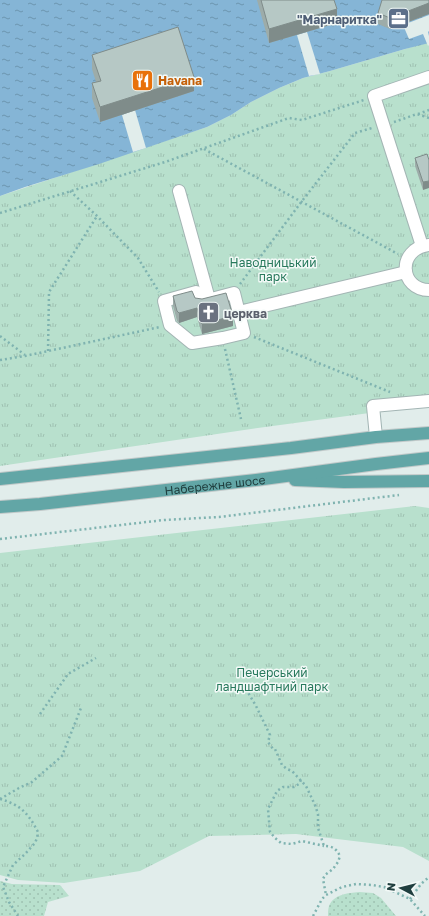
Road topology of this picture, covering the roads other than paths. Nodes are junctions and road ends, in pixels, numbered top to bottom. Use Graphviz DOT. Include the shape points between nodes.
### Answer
graph roads {
  1 [pos="429,77"];
  2 [pos="179,191"];
  3 [pos="425,246"];
  4 [pos="406,272"];
  5 [pos="429,290"];
  6 [pos="209,299"];
  7 [pos="239,312"];
  8 [pos="429,401"];
  9 [pos="429,427"];
  10 [pos="429,433"];
  11 [pos="389,436"];
  12 [pos="376,437"];
  13 [pos="429,458"];
  14 [pos="0,479"];
  15 [pos="256,480"];
  16 [pos="429,481"];
  17 [pos="0,507"];
  1 -- 3 [label="lane" via="374,96"];
  2 -- 6 [label="lane"];
  3 -- 4 [label="lane" via="411,253 405,266"];
  4 -- 5 [label="lane" via="412,284"];
  4 -- 7 [label="lane"];
  6 -- 7 [label="lane" via="234,293"];
  6 -- 7 [label="lane" via="200,302 196,292 164,300 170,325 192,343 244,333"];
  8 -- 12 [label="lane" via="373,406"];
  9 -- 11 [label="main road"];
  10 -- 11 [label="main road"];
  11 -- 12 [label="main road"];
  12 -- 14 [label="main road"];
  13 -- 15 [label="main road, Набережне шосе"];
  15 -- 16 [label="main road"];
  15 -- 17 [label="main road, Набережне шосе"];
}
